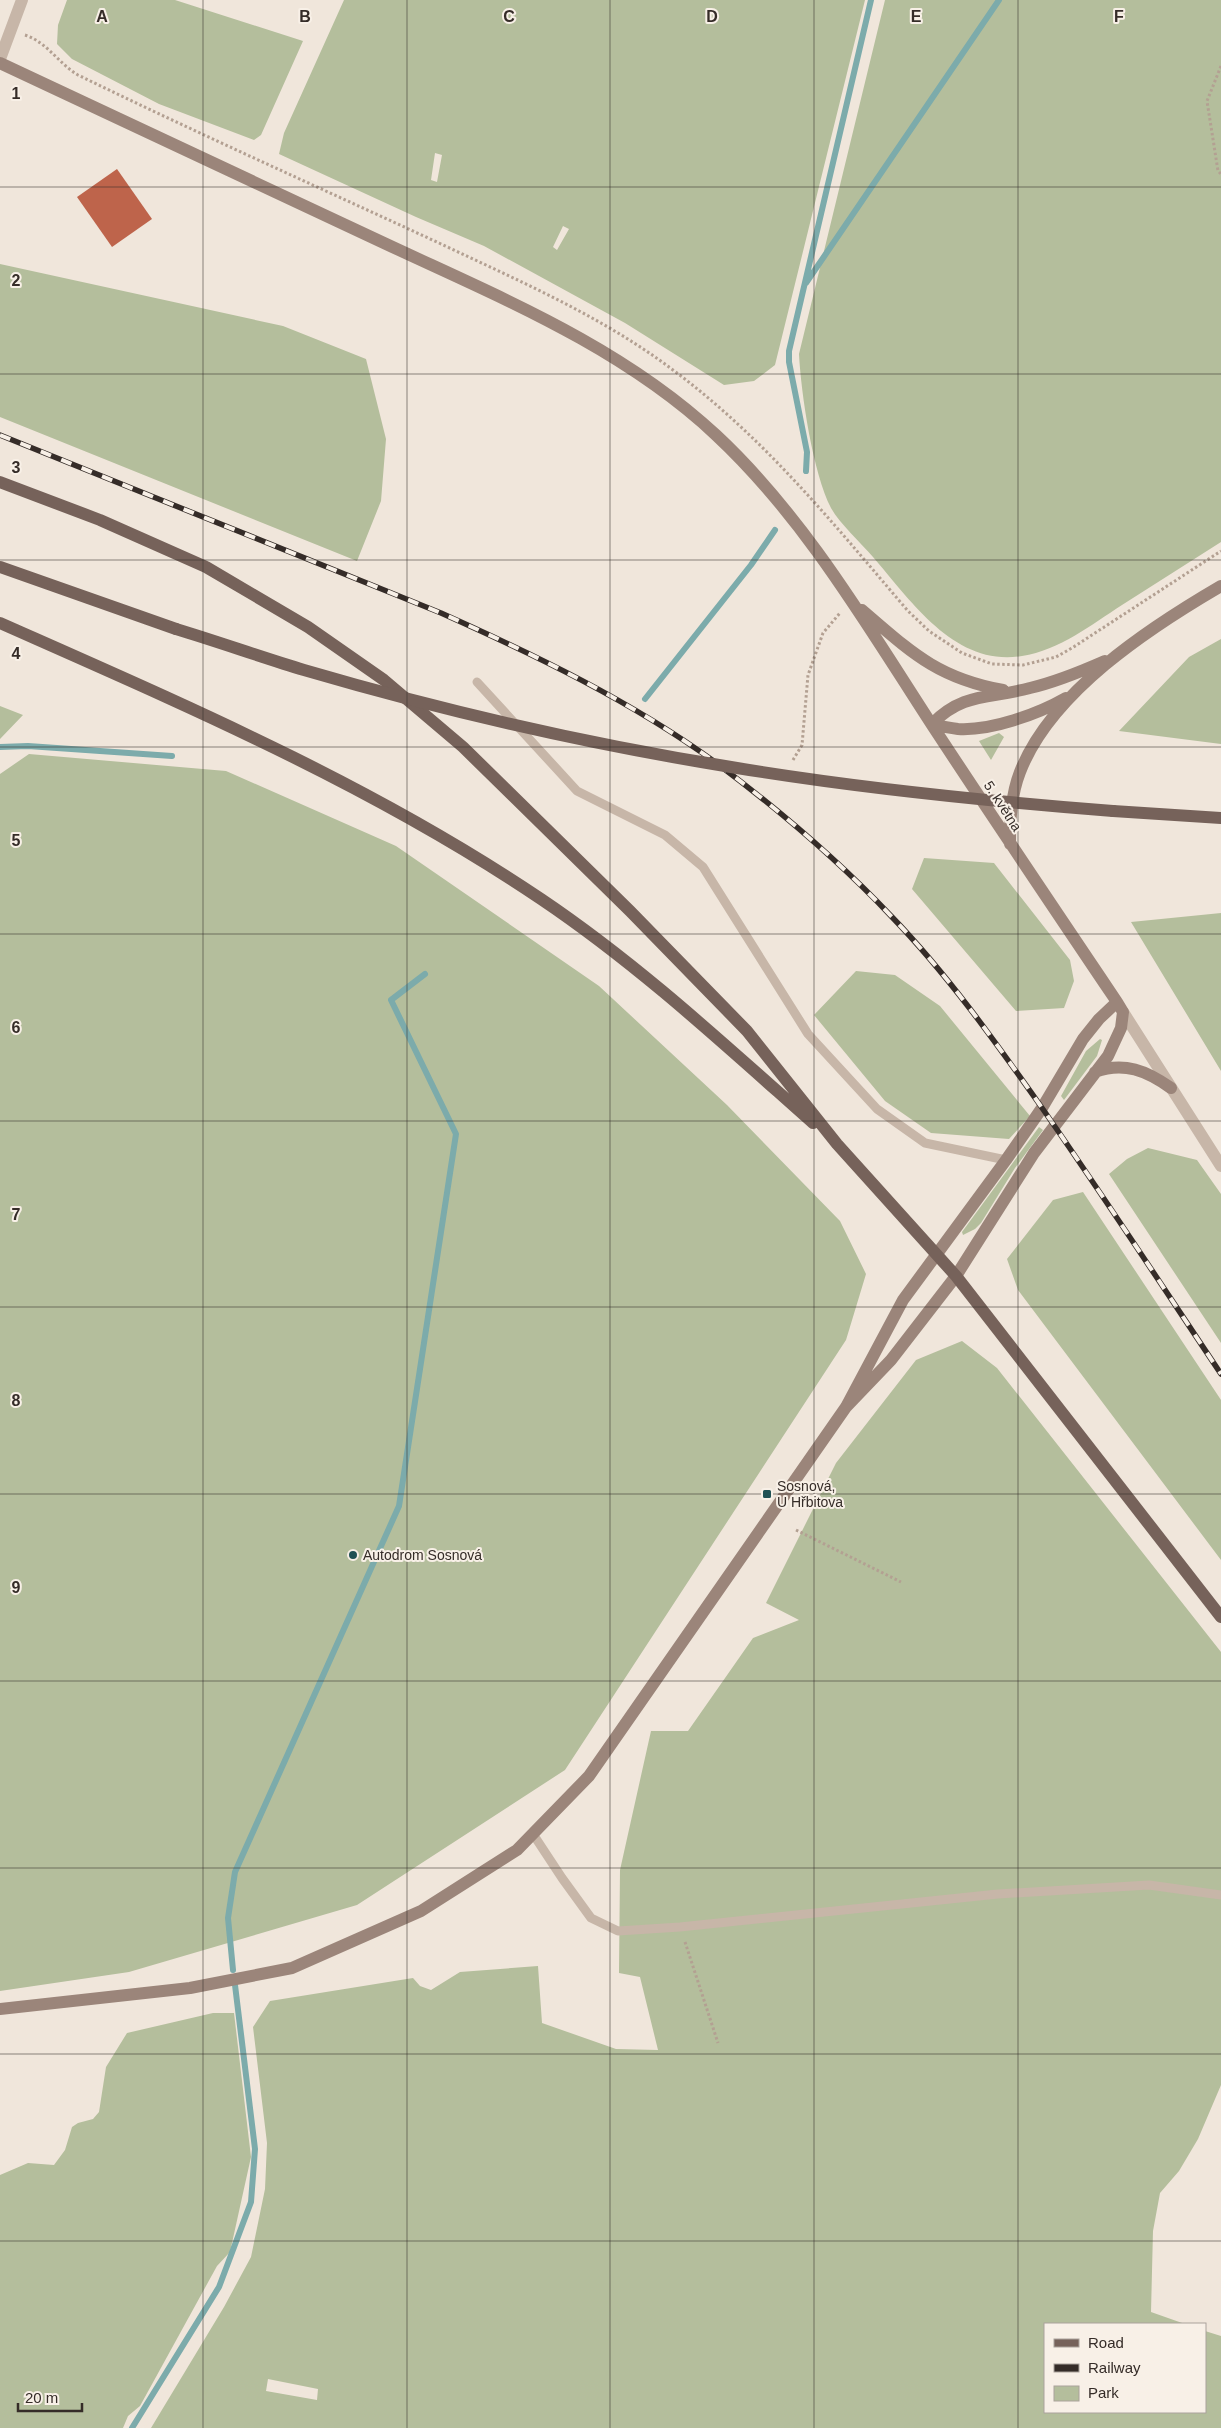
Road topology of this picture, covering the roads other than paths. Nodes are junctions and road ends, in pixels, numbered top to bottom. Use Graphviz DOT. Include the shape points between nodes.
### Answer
graph roads {
  1 [pos="22,0"];
  2 [pos="0,59"];
  3 [pos="0,64"];
  4 [pos="0,482"];
  5 [pos="0,567"];
  6 [pos="1221,586"];
  7 [pos="850,600"];
  8 [pos="0,622"];
  9 [pos="1113,658"];
  10 [pos="477,682"];
  11 [pos="1077,691"];
  12 [pos="1010,692"];
  13 [pos="932,724"];
  14 [pos="1221,818"];
  15 [pos="1010,844"];
  16 [pos="1120,1007"];
  17 [pos="1095,1072"];
  18 [pos="1171,1088"];
  19 [pos="837,1144"];
  20 [pos="1006,1160"];
  21 [pos="1221,1166"];
  22 [pos="937,1253"];
  23 [pos="956,1276"];
  24 [pos="846,1407"];
  25 [pos="1221,1617"];
  26 [pos="533,1834"];
  27 [pos="1221,1895"];
  28 [pos="0,2009"];
  1 -- 2 [label="street"];
  3 -- 7 [label="street, 5. května" via="574,334 625,364 685,407 750,469"];
  4 -- 19 [label="main road" via="100,520 206,566 308,627 384,680 463,746 637,918 747,1031"];
  5 -- 14 [label="main road, bridge" via="305,670 494,719 597,741 730,767 959,798"];
  6 -- 9 [label="street"];
  7 -- 12 [label="street" via="932,666 964,681"];
  7 -- 13 [label="street, 5. května"];
  8 -- 19 [label="main road" via="282,750 451,842 541,899 670,996"];
  9 -- 11 [label="street"];
  9 -- 12 [label="street" via="1063,679"];
  10 -- 20 [label="lane" via="577,791 665,835 703,866 808,1034 876,1109 925,1143"];
  11 -- 13 [label="street" via="1040,711 992,725 960,729"];
  11 -- 15 [label="street" via="1038,738 1019,774 1010,819"];
  12 -- 13 [label="street" via="964,700 946,710"];
  13 -- 15 [label="street, 5. května"];
  15 -- 16 [label="street, 5. května"];
  16 -- 17 [label="street" via="1119,1035"];
  16 -- 18 [label="street, 5. května"];
  16 -- 20 [label="street" via="1099,1019 1083,1039"];
  17 -- 18 [label="street" via="1109,1067 1128,1067 1150,1074"];
  17 -- 23 [label="street" via="1034,1153"];
  18 -- 21 [label="street, 5. května"];
  19 -- 22 [label="main road"];
  20 -- 22 [label="street"];
  22 -- 23 [label="main road"];
  22 -- 24 [label="street" via="903,1300"];
  23 -- 24 [label="street" via="891,1360"];
  23 -- 25 [label="main road"];
  24 -- 26 [label="street" via="589,1776"];
  26 -- 27 [label="lane" via="592,1918 618,1930 680,1927 998,1894 1149,1885"];
  26 -- 28 [label="street" via="517,1850 421,1911 292,1968 190,1988"];
}
